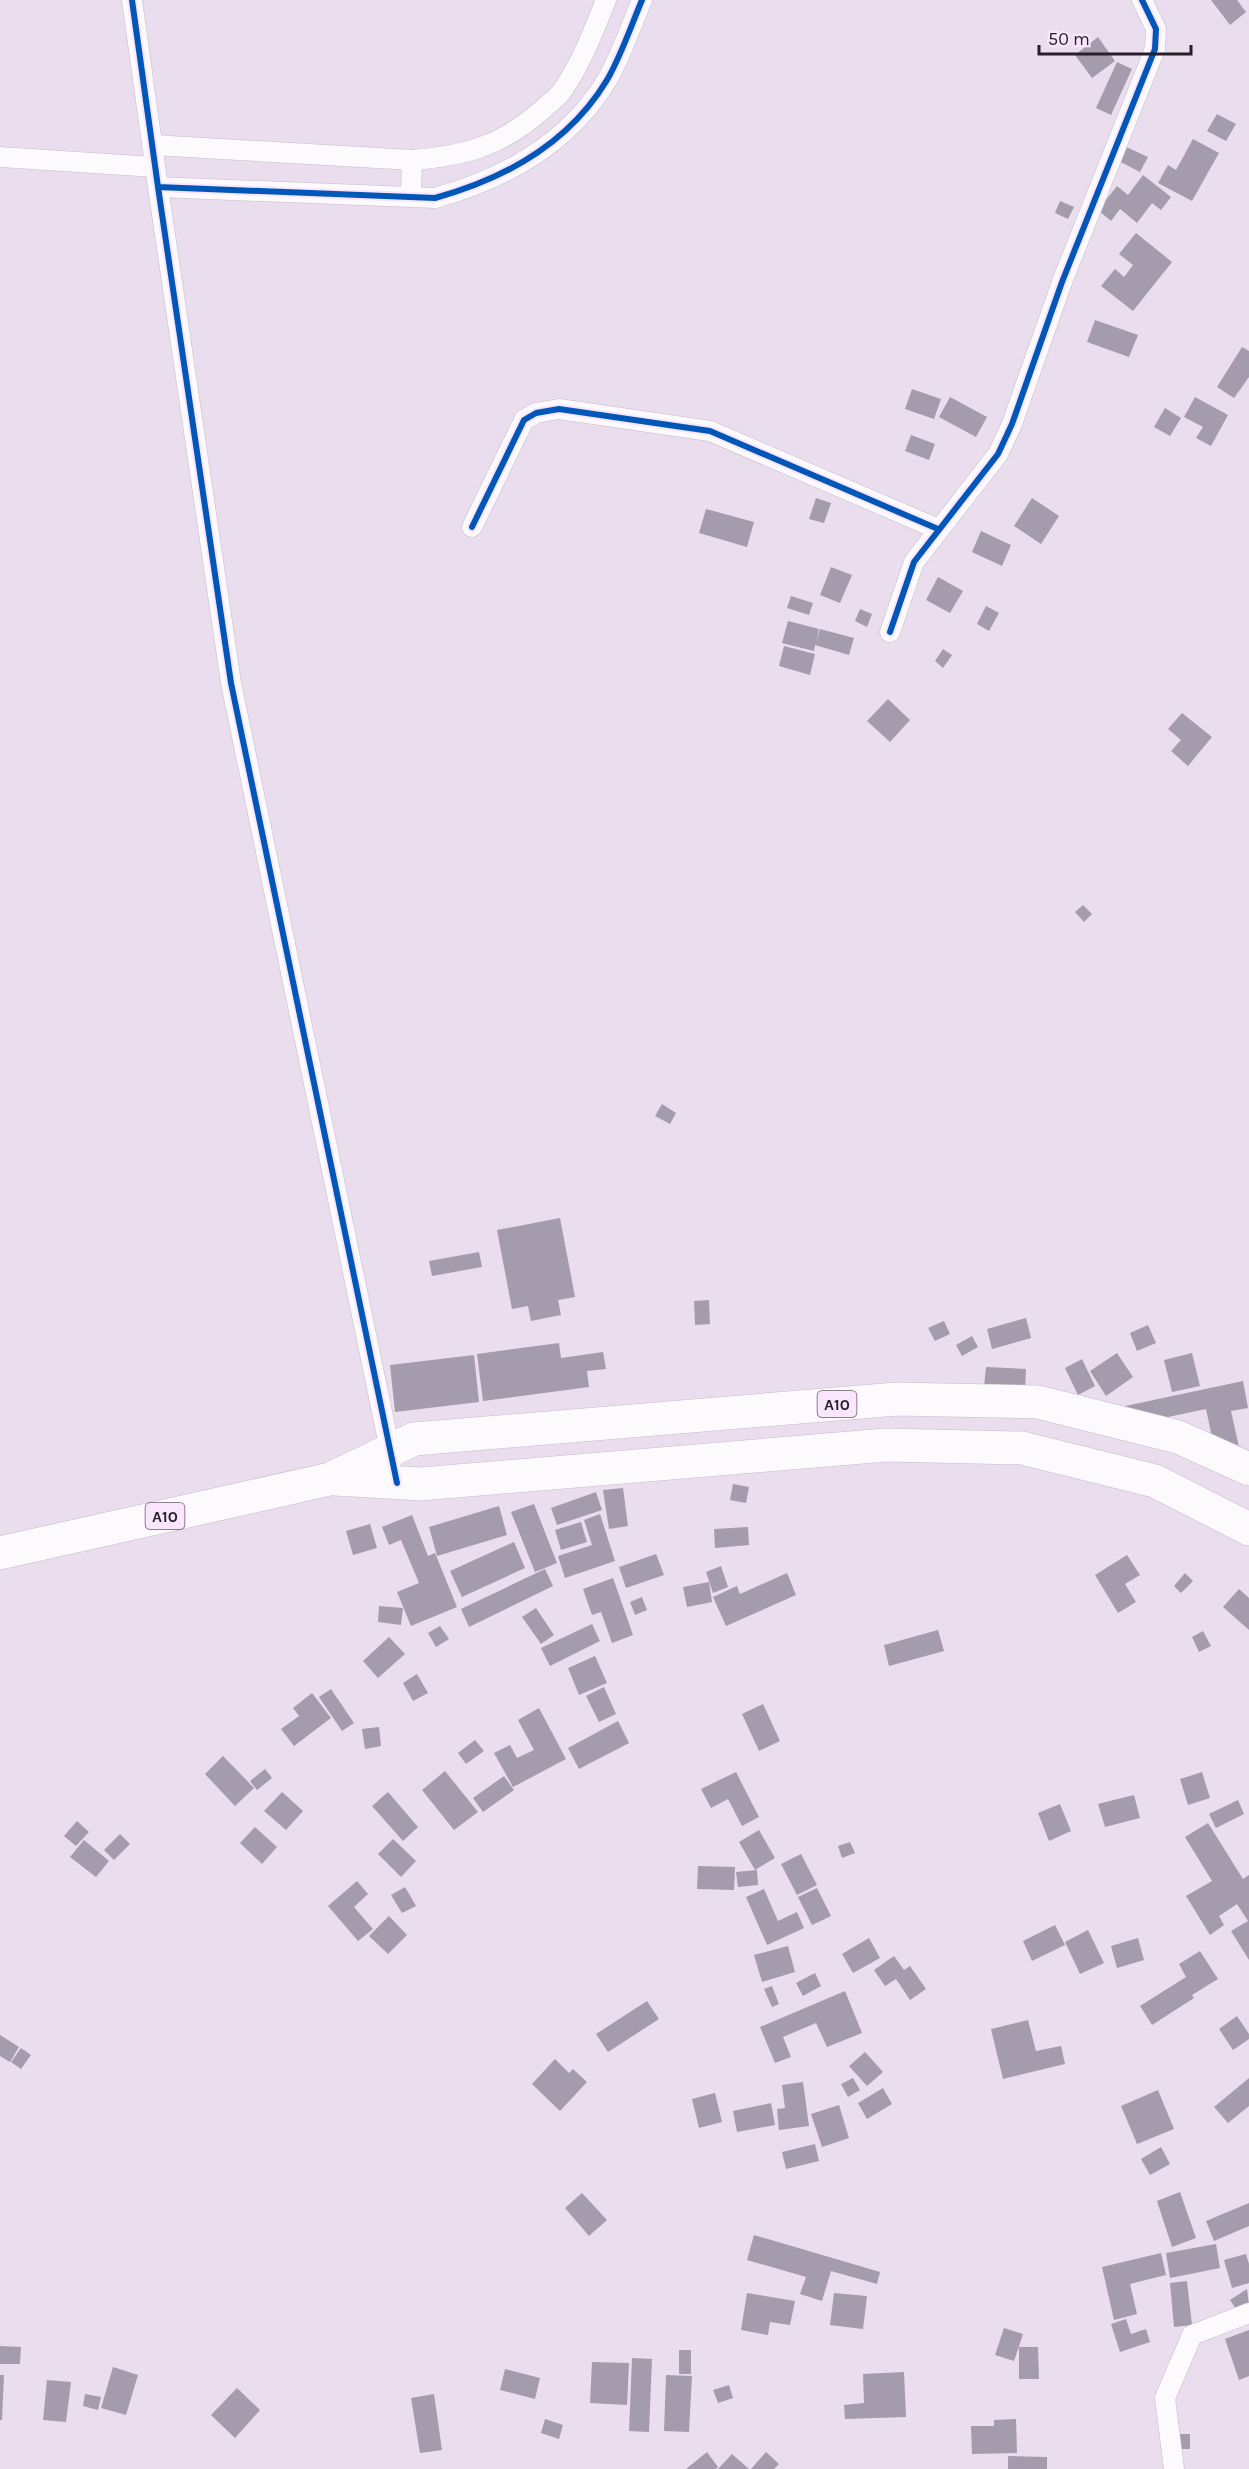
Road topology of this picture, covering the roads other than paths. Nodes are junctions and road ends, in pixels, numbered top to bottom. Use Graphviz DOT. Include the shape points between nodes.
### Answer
graph roads {
  1 [pos="132,0"];
  2 [pos="606,0"];
  3 [pos="642,0"];
  4 [pos="1142,0"];
  5 [pos="152,145"];
  6 [pos="0,158"];
  7 [pos="412,160"];
  8 [pos="155,166"];
  9 [pos="158,187"];
  10 [pos="411,195"];
  11 [pos="472,527"];
  12 [pos="938,530"];
  13 [pos="890,632"];
  14 [pos="390,1451"];
  15 [pos="1249,1469"];
  16 [pos="330,1479"];
  17 [pos="397,1483"];
  18 [pos="1249,1529"];
  19 [pos="0,1553"];
  20 [pos="1249,2313"];
  21 [pos="1174,2469"];
  1 -- 5 [label="street"];
  2 -- 7 [label="street" via="561,92 519,130 447,157"];
  3 -- 10 [label="street" via="607,80 586,109 550,145 468,189 435,198"];
  4 -- 12 [label="street" via="1156,29 1155,49 1062,282 1012,424 998,454"];
  5 -- 7 [label="street"];
  5 -- 8 [label="street"];
  6 -- 8 [label="street"];
  7 -- 10 [label="street"];
  8 -- 9 [label="street"];
  9 -- 10 [label="street"];
  9 -- 14 [label="street" via="231,683"];
  11 -- 12 [label="street" via="524,420 536,413 559,409 710,431"];
  12 -- 13 [label="street" via="914,562"];
  14 -- 15 [label="highway, A10" via="414,1439 897,1399 1038,1402 1178,1437"];
  14 -- 16 [label="highway, A10"];
  14 -- 17 [label="street"];
  16 -- 17 [label="highway, A10"];
  16 -- 19 [label="highway, A10"];
  17 -- 18 [label="highway, A10" via="886,1445 1022,1448 1155,1481"];
  20 -- 21 [label="street" via="1192,2335 1165,2398"];
}
